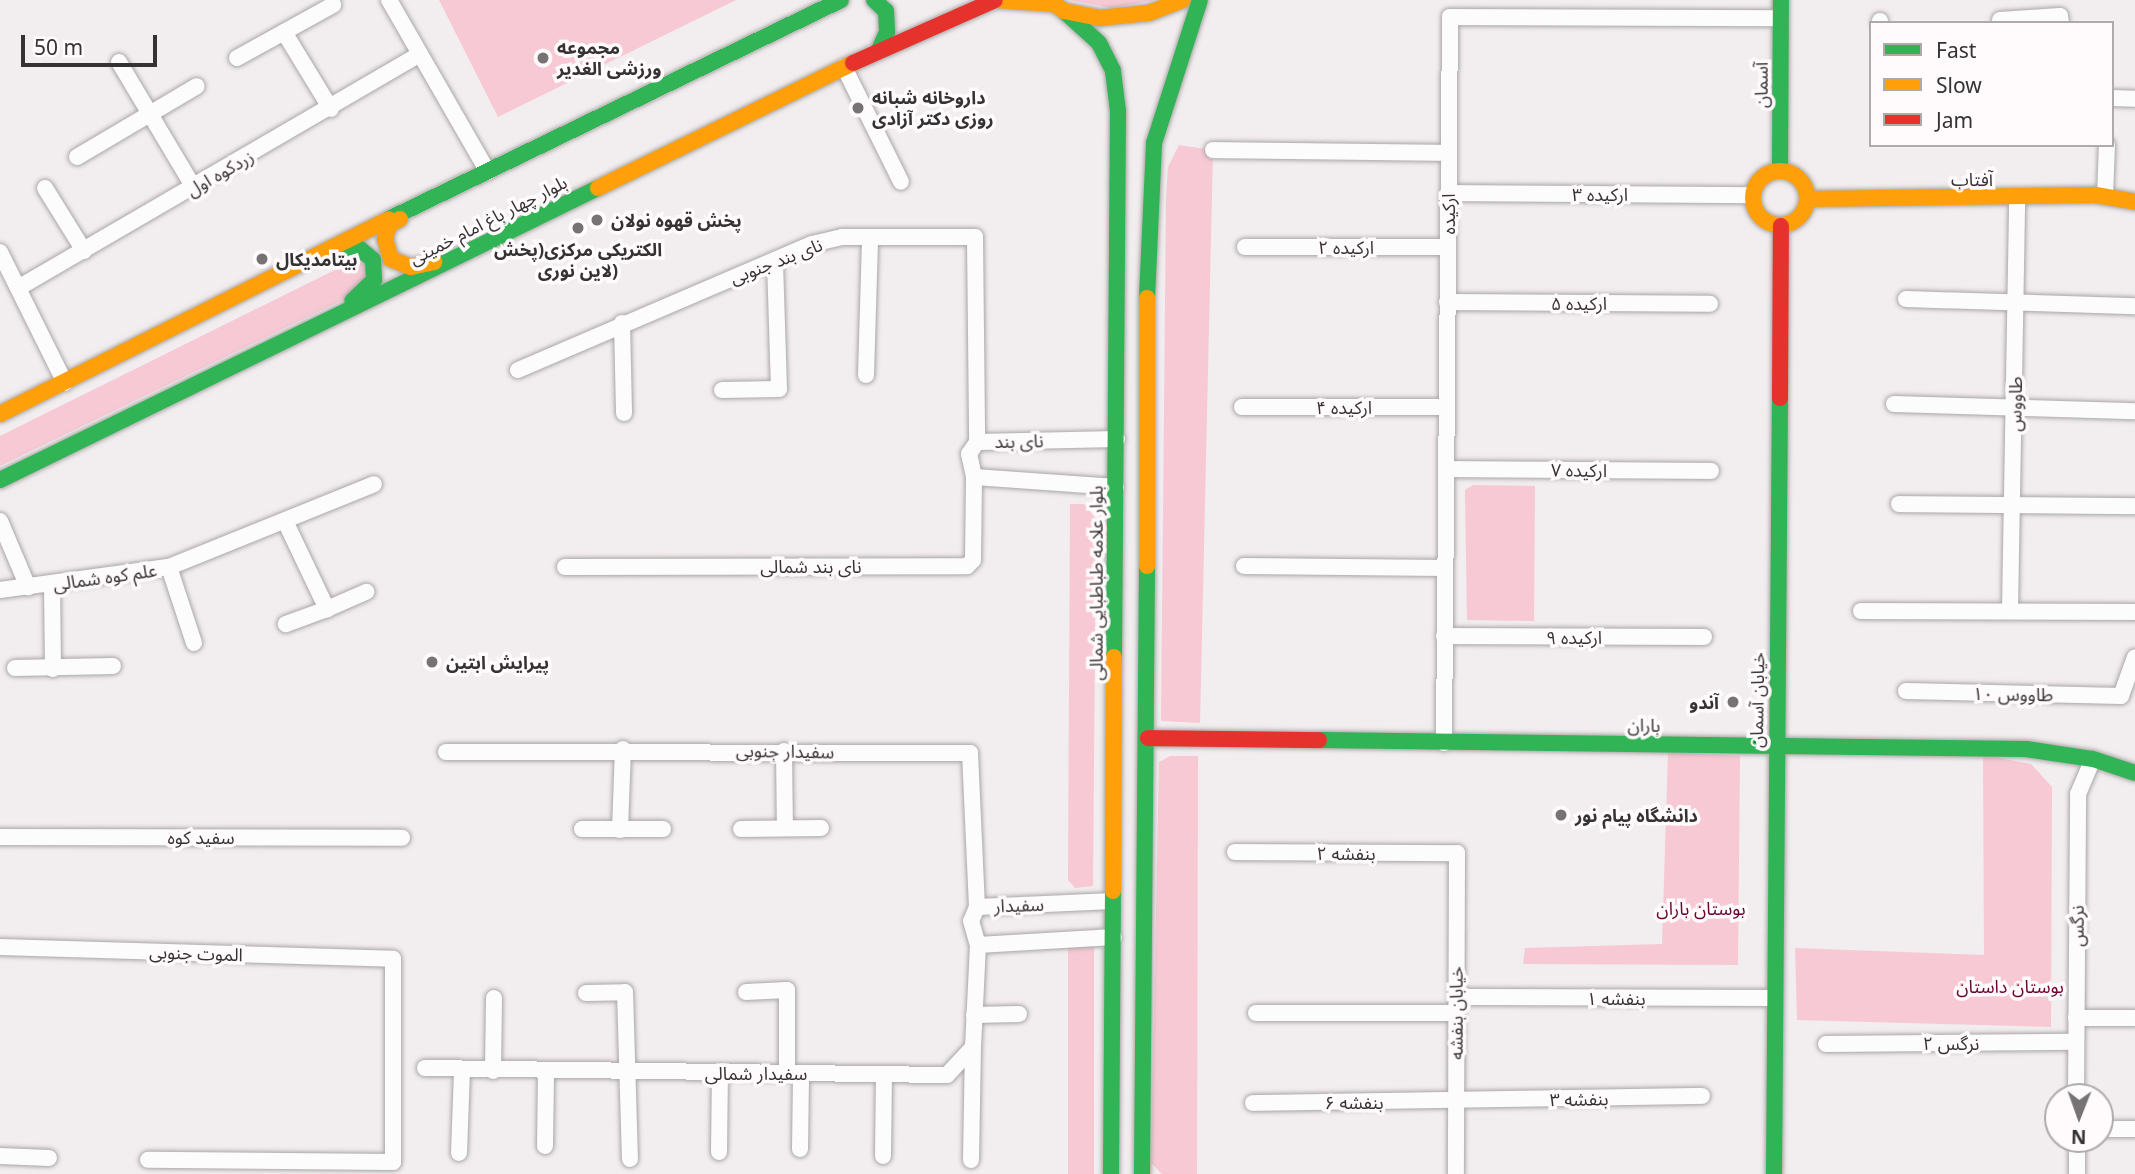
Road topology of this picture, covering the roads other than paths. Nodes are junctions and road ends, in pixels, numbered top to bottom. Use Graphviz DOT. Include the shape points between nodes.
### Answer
graph roads {
  1 [pos="389,0"];
  2 [pos="841,0"];
  3 [pos="874,0"];
  4 [pos="995,0"];
  5 [pos="1183,0"];
  6 [pos="1200,0"];
  7 [pos="1781,0"];
  8 [pos="333,5"];
  9 [pos="1056,5"];
  10 [pos="1780,18"];
  11 [pos="2000,20"];
  12 [pos="2061,21"];
  13 [pos="284,32"];
  14 [pos="879,50"];
  15 [pos="420,54"];
  16 [pos="237,58"];
  17 [pos="119,62"];
  18 [pos="844,67"];
  19 [pos="197,86"];
  20 [pos="2114,98"];
  21 [pos="2135,99"];
  22 [pos="331,109"];
  23 [pos="150,115"];
  24 [pos="2107,147"];
  25 [pos="1213,150"];
  26 [pos="1449,153"];
  27 [pos="77,157"];
  28 [pos="1780,170"];
  29 [pos="488,172"];
  30 [pos="901,183"];
  31 [pos="45,188"];
  32 [pos="194,188"];
  33 [pos="1448,193"];
  34 [pos="439,195"];
  35 [pos="1752,195"];
  36 [pos="2105,197"];
  37 [pos="2017,198"];
  38 [pos="1808,199"];
  39 [pos="2135,202"];
  40 [pos="1781,226"];
  41 [pos="870,238"];
  42 [pos="1245,247"];
  43 [pos="1448,247"];
  44 [pos="84,251"];
  45 [pos="0,252"];
  46 [pos="466,254"];
  47 [pos="775,260"];
  48 [pos="288,268"];
  49 [pos="18,288"];
  50 [pos="1906,299"];
  51 [pos="1447,302"];
  52 [pos="2015,303"];
  53 [pos="1710,304"];
  54 [pos="2135,306"];
  55 [pos="330,318"];
  56 [pos="622,323"];
  57 [pos="518,370"];
  58 [pos="866,375"];
  59 [pos="65,383"];
  60 [pos="722,390"];
  61 [pos="1894,404"];
  62 [pos="1242,407"];
  63 [pos="1447,407"];
  64 [pos="2016,407"];
  65 [pos="2135,411"];
  66 [pos="624,413"];
  67 [pos="0,414"];
  68 [pos="1117,439"];
  69 [pos="977,442"];
  70 [pos="1446,468"];
  71 [pos="1711,471"];
  72 [pos="974,477"];
  73 [pos="0,480"];
  74 [pos="374,484"];
  75 [pos="1116,487"];
  76 [pos="1899,504"];
  77 [pos="2013,504"];
  78 [pos="2135,506"];
  79 [pos="0,521"];
  80 [pos="285,521"];
  81 [pos="565,566"];
  82 [pos="1244,566"];
  83 [pos="169,567"];
  84 [pos="1445,568"];
  85 [pos="52,585"];
  86 [pos="28,587"];
  87 [pos="0,590"];
  88 [pos="366,592"];
  89 [pos="327,609"];
  90 [pos="2010,610"];
  91 [pos="1861,611"];
  92 [pos="2135,612"];
  93 [pos="286,624"];
  94 [pos="1444,636"];
  95 [pos="1704,637"];
  96 [pos="194,643"];
  97 [pos="2135,657"];
  98 [pos="113,666"];
  99 [pos="15,668"];
  100 [pos="52,669"];
  101 [pos="1906,691"];
  102 [pos="1148,738"];
  103 [pos="1444,743"];
  104 [pos="1776,746"];
  105 [pos="623,749"];
  106 [pos="784,751"];
  107 [pos="446,752"];
  108 [pos="2094,759"];
  109 [pos="2135,774"];
  110 [pos="785,828"];
  111 [pos="821,828"];
  112 [pos="663,829"];
  113 [pos="741,829"];
  114 [pos="582,830"];
  115 [pos="620,830"];
  116 [pos="0,837"];
  117 [pos="402,838"];
  118 [pos="1235,852"];
  119 [pos="1457,853"];
  120 [pos="1113,901"];
  121 [pos="976,907"];
  122 [pos="1114,937"];
  123 [pos="978,945"];
  124 [pos="0,947"];
  125 [pos="746,992"];
  126 [pos="586,993"];
  127 [pos="494,998"];
  128 [pos="1775,998"];
  129 [pos="1456,1005"];
  130 [pos="1256,1013"];
  131 [pos="1019,1014"];
  132 [pos="974,1015"];
  133 [pos="2076,1018"];
  134 [pos="2135,1018"];
  135 [pos="2076,1042"];
  136 [pos="1826,1044"];
  137 [pos="973,1048"];
  138 [pos="425,1068"];
  139 [pos="462,1070"];
  140 [pos="493,1071"];
  141 [pos="545,1071"];
  142 [pos="630,1072"];
  143 [pos="720,1073"];
  144 [pos="794,1073"];
  145 [pos="884,1074"];
  146 [pos="2076,1083"];
  147 [pos="1702,1096"];
  148 [pos="1253,1102"];
  149 [pos="1456,1102"];
  150 [pos="2114,1129"];
  151 [pos="2135,1129"];
  152 [pos="545,1146"];
  153 [pos="800,1149"];
  154 [pos="719,1152"];
  155 [pos="459,1153"];
  156 [pos="2077,1153"];
  157 [pos="0,1156"];
  158 [pos="883,1156"];
  159 [pos="49,1157"];
  160 [pos="630,1158"];
  161 [pos="148,1160"];
  162 [pos="971,1160"];
  163 [pos="1111,1174"];
  164 [pos="1142,1174"];
  165 [pos="1456,1174"];
  166 [pos="1774,1174"];
  167 [pos="2077,1174"];
  1 -- 15 [label="street"];
  2 -- 29 [label="main road"];
  3 -- 14 [label="main road" via="886,11 887,32"];
  4 -- 9 [label="main road, بلوار چهار باغ امام خمینی"];
  4 -- 14 [label="main road, بلوار چهار باغ امام خمینی"];
  5 -- 9 [label="main road, بلوار چهار باغ امام خمینی" via="1127,18"];
  6 -- 102 [label="main road" via="1170,84 1154,144 1151,178 1145,379"];
  7 -- 10 [label="main road, آسمان"];
  8 -- 13 [label="street"];
  9 -- 68 [label="main road, بلوار علامه طباطبایی شمالی" via="1099,43 1113,71 1118,111"];
  10 -- 26 [label="street, ارکیده" via="1450,17"];
  10 -- 28 [label="main road, آسمان"];
  11 -- 12 [label="street" via="2060,16"];
  13 -- 16 [label="street"];
  13 -- 22 [label="street"];
  14 -- 18 [label="main road, بلوار چهار باغ امام خمینی"];
  15 -- 22 [label="street, زردکوه اول"];
  15 -- 29 [label="street"];
  17 -- 23 [label="street"];
  18 -- 30 [label="street"];
  18 -- 46 [label="main road, بلوار چهار باغ امام خمینی"];
  19 -- 23 [label="street"];
  20 -- 21 [label="street"];
  22 -- 32 [label="street, زردکوه اول"];
  23 -- 27 [label="street"];
  23 -- 32 [label="street"];
  24 -- 36 [label="street"];
  25 -- 26 [label="street"];
  26 -- 33 [label="street, ارکیده"];
  28 -- 35 [label="main road" via="1766,174"];
  28 -- 38 [label="main road" via="1795,174"];
  29 -- 34 [label="main road"];
  31 -- 44 [label="street"];
  32 -- 44 [label="street, زردکوه اول"];
  33 -- 35 [label="street, ارکیده ۳"];
  33 -- 43 [label="street, ارکیده"];
  34 -- 46 [label="main road" via="389,225 386,251 398,265 411,267"];
  34 -- 48 [label="main road"];
  35 -- 40 [label="main road" via="1762,219"];
  36 -- 37 [label="main road, آفتاب"];
  36 -- 39 [label="main road, آفتاب"];
  37 -- 38 [label="main road, آفتاب"];
  37 -- 52 [label="street, طاووس"];
  38 -- 40 [label="main road" via="1803,214"];
  40 -- 104 [label="main road, خیابان آسمان"];
  41 -- 47 [label="street, نای بند جنوبی" via="842,237"];
  41 -- 58 [label="street"];
  41 -- 69 [label="street, نای بند جنوبی" via="975,237"];
  42 -- 43 [label="street, ارکیده ۲"];
  43 -- 51 [label="street, ارکیده"];
  44 -- 49 [label="street, زردکوه اول"];
  45 -- 49 [label="street"];
  46 -- 55 [label="main road, بلوار چهار باغ امام خمینی"];
  47 -- 56 [label="street, نای بند جنوبی"];
  47 -- 60 [label="street" via="779,389"];
  48 -- 55 [label="main road" via="341,245 367,252 376,270 374,280"];
  48 -- 59 [label="main road"];
  49 -- 59 [label="street"];
  50 -- 52 [label="street"];
  51 -- 53 [label="street, ارکیده ۵"];
  51 -- 63 [label="street, ارکیده"];
  52 -- 54 [label="street"];
  52 -- 64 [label="street, طاووس"];
  55 -- 73 [label="main road, بلوار چهار باغ امام خمینی"];
  56 -- 57 [label="street, نای بند جنوبی"];
  56 -- 66 [label="street"];
  59 -- 67 [label="main road"];
  61 -- 64 [label="street"];
  62 -- 63 [label="street, ارکیده ۴"];
  63 -- 70 [label="street, ارکیده"];
  64 -- 65 [label="street"];
  64 -- 77 [label="street, طاووس"];
  68 -- 69 [label="street, نای بند"];
  68 -- 75 [label="main road, بلوار علامه طباطبایی شمالی"];
  69 -- 72 [label="street, نای بند" via="969,454"];
  70 -- 71 [label="street, ارکیده ۷"];
  70 -- 84 [label="street, ارکیده"];
  72 -- 75 [label="street"];
  72 -- 81 [label="street, نای بند شمالی" via="973,560 967,566"];
  74 -- 80 [label="street, علم کوه شمالی"];
  75 -- 120 [label="main road, بلوار علامه طباطبایی شمالی"];
  76 -- 77 [label="street"];
  77 -- 78 [label="street"];
  77 -- 90 [label="street, طاووس"];
  79 -- 86 [label="street"];
  80 -- 83 [label="street, علم کوه شمالی"];
  80 -- 89 [label="street"];
  82 -- 84 [label="street"];
  83 -- 85 [label="street, علم کوه شمالی"];
  83 -- 96 [label="street"];
  84 -- 94 [label="street, ارکیده"];
  85 -- 86 [label="street, علم کوه شمالی"];
  85 -- 100 [label="street"];
  86 -- 87 [label="street, علم کوه شمالی"];
  88 -- 89 [label="street"];
  89 -- 93 [label="street"];
  90 -- 91 [label="street"];
  90 -- 92 [label="street"];
  94 -- 95 [label="street, ارکیده ۹"];
  94 -- 103 [label="street, ارکیده"];
  97 -- 101 [label="street, طاووس ۱۰" via="2121,696"];
  98 -- 100 [label="street"];
  99 -- 100 [label="street"];
  102 -- 103 [label="main road, باران"];
  102 -- 164 [label="main road"];
  103 -- 104 [label="main road, باران"];
  104 -- 108 [label="main road, باران" via="2026,749"];
  104 -- 128 [label="main road, خیابان آسمان"];
  105 -- 106 [label="street, سفیدار جنوبی"];
  105 -- 107 [label="street, سفیدار جنوبی"];
  105 -- 115 [label="street"];
  106 -- 110 [label="street"];
  106 -- 121 [label="street, سفیدار جنوبی" via="970,753"];
  108 -- 109 [label="main road, باران"];
  108 -- 133 [label="street, نرگس" via="2078,794"];
  110 -- 111 [label="street"];
  110 -- 113 [label="street"];
  112 -- 115 [label="street"];
  114 -- 115 [label="street"];
  116 -- 117 [label="street, سفید کوه"];
  118 -- 119 [label="street, بنفشه ۲"];
  119 -- 129 [label="street, خیابان بنفشه"];
  120 -- 121 [label="street, سفیدار"];
  120 -- 122 [label="main road, بلوار علامه طباطبایی شمالی"];
  121 -- 123 [label="street, سفیدار" via="971,929"];
  122 -- 123 [label="street, سفیدار"];
  122 -- 163 [label="main road, بلوار علامه طباطبایی شمالی"];
  123 -- 132 [label="street"];
  124 -- 161 [label="street, الموت جنوبی" via="393,959 393,1162"];
  125 -- 144 [label="street" via="787,990"];
  126 -- 142 [label="street" via="625,992"];
  127 -- 140 [label="street"];
  128 -- 129 [label="street, بنفشه ۱"];
  128 -- 166 [label="main road, خیابان آسمان"];
  129 -- 130 [label="street, بنفشه ۱"];
  129 -- 149 [label="street, خیابان بنفشه"];
  131 -- 132 [label="street"];
  132 -- 137 [label="street"];
  133 -- 134 [label="street"];
  133 -- 135 [label="street, نرگس"];
  135 -- 136 [label="street, نرگس ۲"];
  135 -- 146 [label="street, نرگس"];
  137 -- 145 [label="street, سفیدار شمالی" via="947,1075"];
  137 -- 162 [label="street"];
  138 -- 139 [label="street, سفیدار شمالی"];
  139 -- 140 [label="street, سفیدار شمالی"];
  139 -- 155 [label="street"];
  140 -- 141 [label="street, سفیدار شمالی"];
  141 -- 142 [label="street, سفیدار شمالی"];
  141 -- 152 [label="street"];
  142 -- 143 [label="street, سفیدار شمالی"];
  142 -- 160 [label="street"];
  143 -- 144 [label="street, سفیدار شمالی"];
  143 -- 154 [label="street"];
  144 -- 145 [label="street, سفیدار شمالی"];
  144 -- 153 [label="street"];
  145 -- 158 [label="street"];
  147 -- 149 [label="street, بنفشه ۳"];
  148 -- 149 [label="street, بنفشه ۶"];
  149 -- 165 [label="street, خیابان بنفشه"];
  150 -- 151 [label="street"];
  156 -- 167 [label="street"];
  157 -- 159 [label="street"];
}
